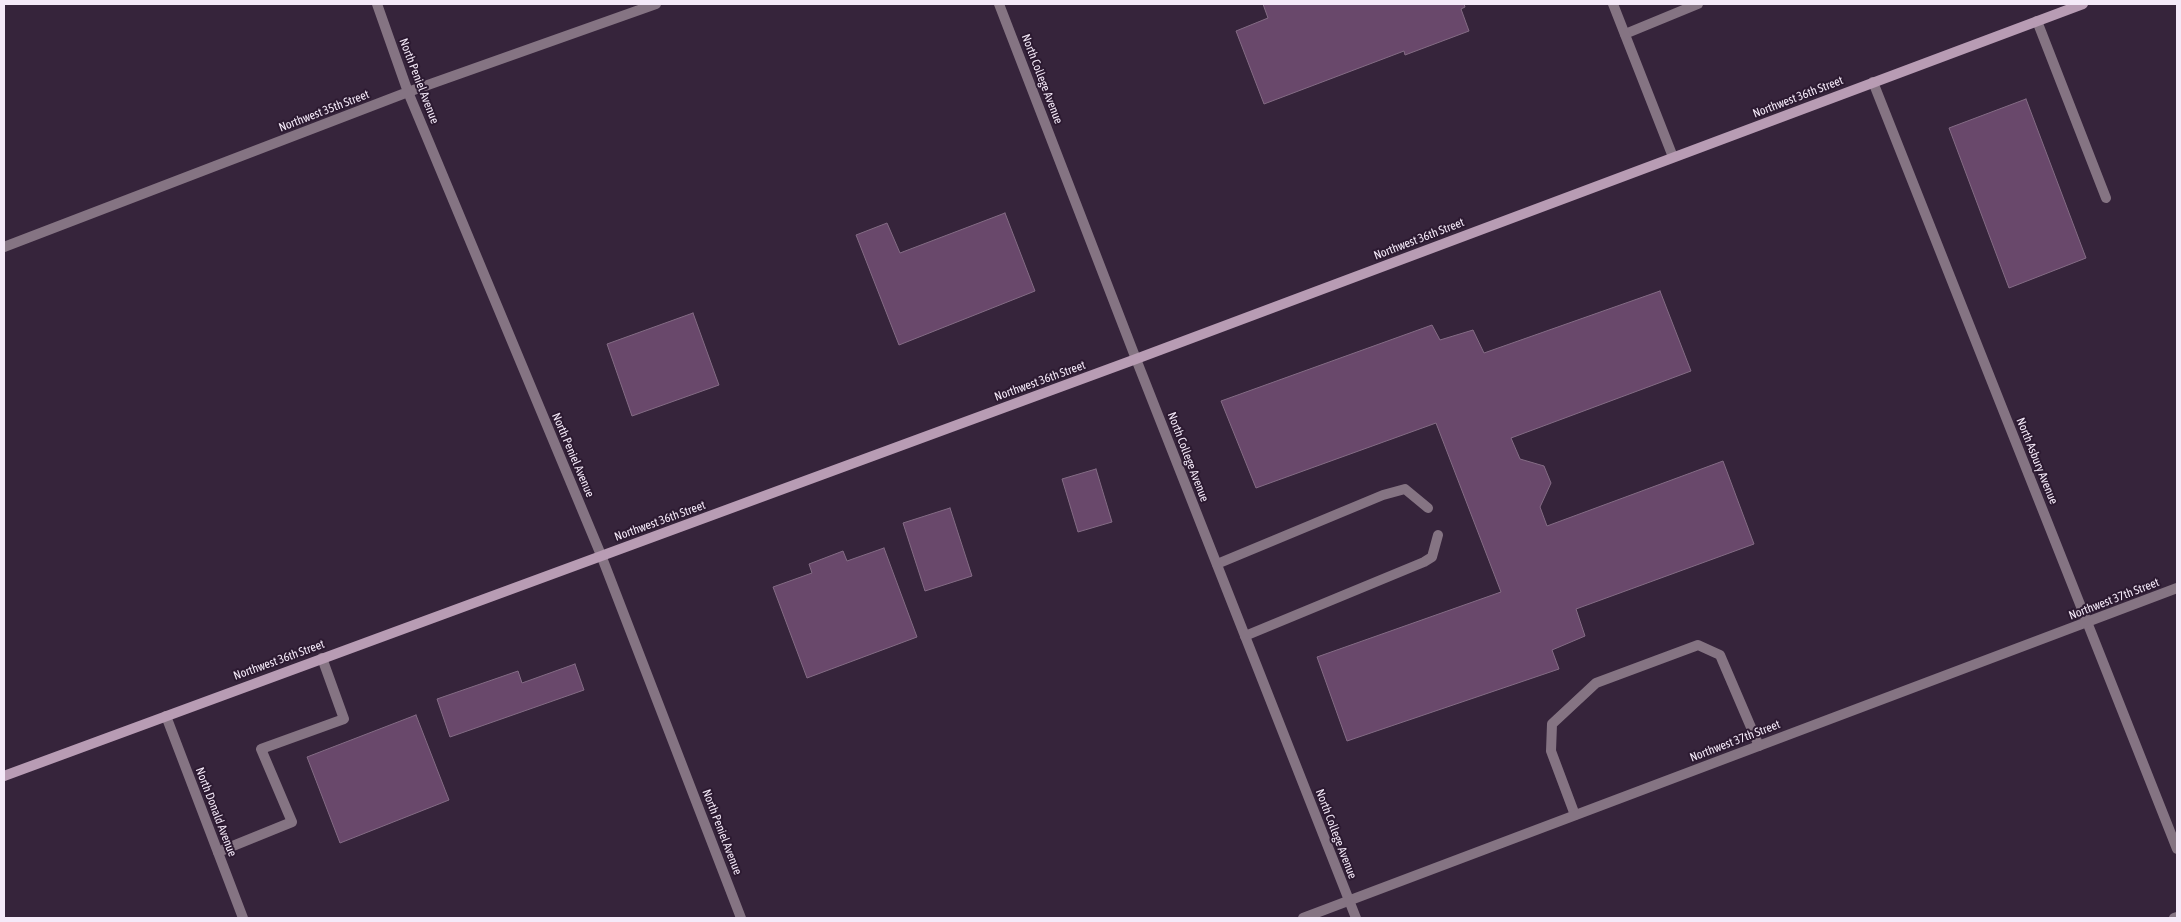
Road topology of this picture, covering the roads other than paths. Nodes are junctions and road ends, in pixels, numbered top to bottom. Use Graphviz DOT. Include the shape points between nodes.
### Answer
graph roads {
  1 [pos="377,4"];
  2 [pos="656,4"];
  3 [pos="999,4"];
  4 [pos="1613,4"];
  5 [pos="1698,4"];
  6 [pos="2082,4"];
  7 [pos="2036,21"];
  8 [pos="1625,34"];
  9 [pos="1873,82"];
  10 [pos="408,92"];
  11 [pos="1673,157"];
  12 [pos="2106,198"];
  13 [pos="4,247"];
  14 [pos="1136,359"];
  15 [pos="1428,508"];
  16 [pos="1438,535"];
  17 [pos="601,555"];
  18 [pos="1217,564"];
  19 [pos="2177,588"];
  20 [pos="2087,623"];
  21 [pos="1245,636"];
  22 [pos="322,658"];
  23 [pos="166,716"];
  24 [pos="1759,746"];
  25 [pos="4,776"];
  26 [pos="1575,815"];
  27 [pos="2177,848"];
  28 [pos="218,852"];
  29 [pos="1350,902"];
  30 [pos="243,918"];
  31 [pos="741,918"];
  32 [pos="1302,918"];
  33 [pos="1356,918"];
  1 -- 10 [label="street, North Peniel Avenue"];
  2 -- 10 [label="street, Northwest 35th Street"];
  3 -- 14 [label="street, North College Avenue"];
  4 -- 8 [label="street"];
  5 -- 8 [label="street"];
  6 -- 7 [label="main road, Northwest 36th Street"];
  7 -- 9 [label="main road, Northwest 36th Street"];
  7 -- 12 [label="street"];
  8 -- 11 [label="street"];
  9 -- 11 [label="main road, Northwest 36th Street"];
  9 -- 20 [label="street, North Asbury Avenue"];
  10 -- 13 [label="street, Northwest 35th Street"];
  10 -- 17 [label="street, North Peniel Avenue"];
  11 -- 14 [label="main road, Northwest 36th Street"];
  14 -- 17 [label="main road, Northwest 36th Street"];
  14 -- 18 [label="street, North College Avenue"];
  15 -- 18 [label="street" via="1405,490 1383,495"];
  16 -- 21 [label="street" via="1432,557 1424,562"];
  17 -- 22 [label="main road, Northwest 36th Street"];
  17 -- 31 [label="street, North Peniel Avenue"];
  18 -- 21 [label="street, North College Avenue"];
  19 -- 20 [label="street, Northwest 37th Street"];
  20 -- 24 [label="street, Northwest 37th Street"];
  20 -- 27 [label="street, North Asbury Avenue"];
  21 -- 29 [label="street, North College Avenue"];
  22 -- 23 [label="main road, Northwest 36th Street"];
  22 -- 28 [label="street" via="344,719 261,749 292,822"];
  23 -- 25 [label="main road, Northwest 36th Street"];
  23 -- 28 [label="street, North Donald Avenue"];
  24 -- 26 [label="street, Northwest 37th Street"];
  24 -- 26 [label="street" via="1720,655 1698,645 1596,683 1552,724 1550,751"];
  26 -- 29 [label="street, Northwest 37th Street"];
  28 -- 30 [label="street, North Donald Avenue"];
  29 -- 32 [label="street, Northwest 37th Street"];
  29 -- 33 [label="street, North College Avenue"];
}
